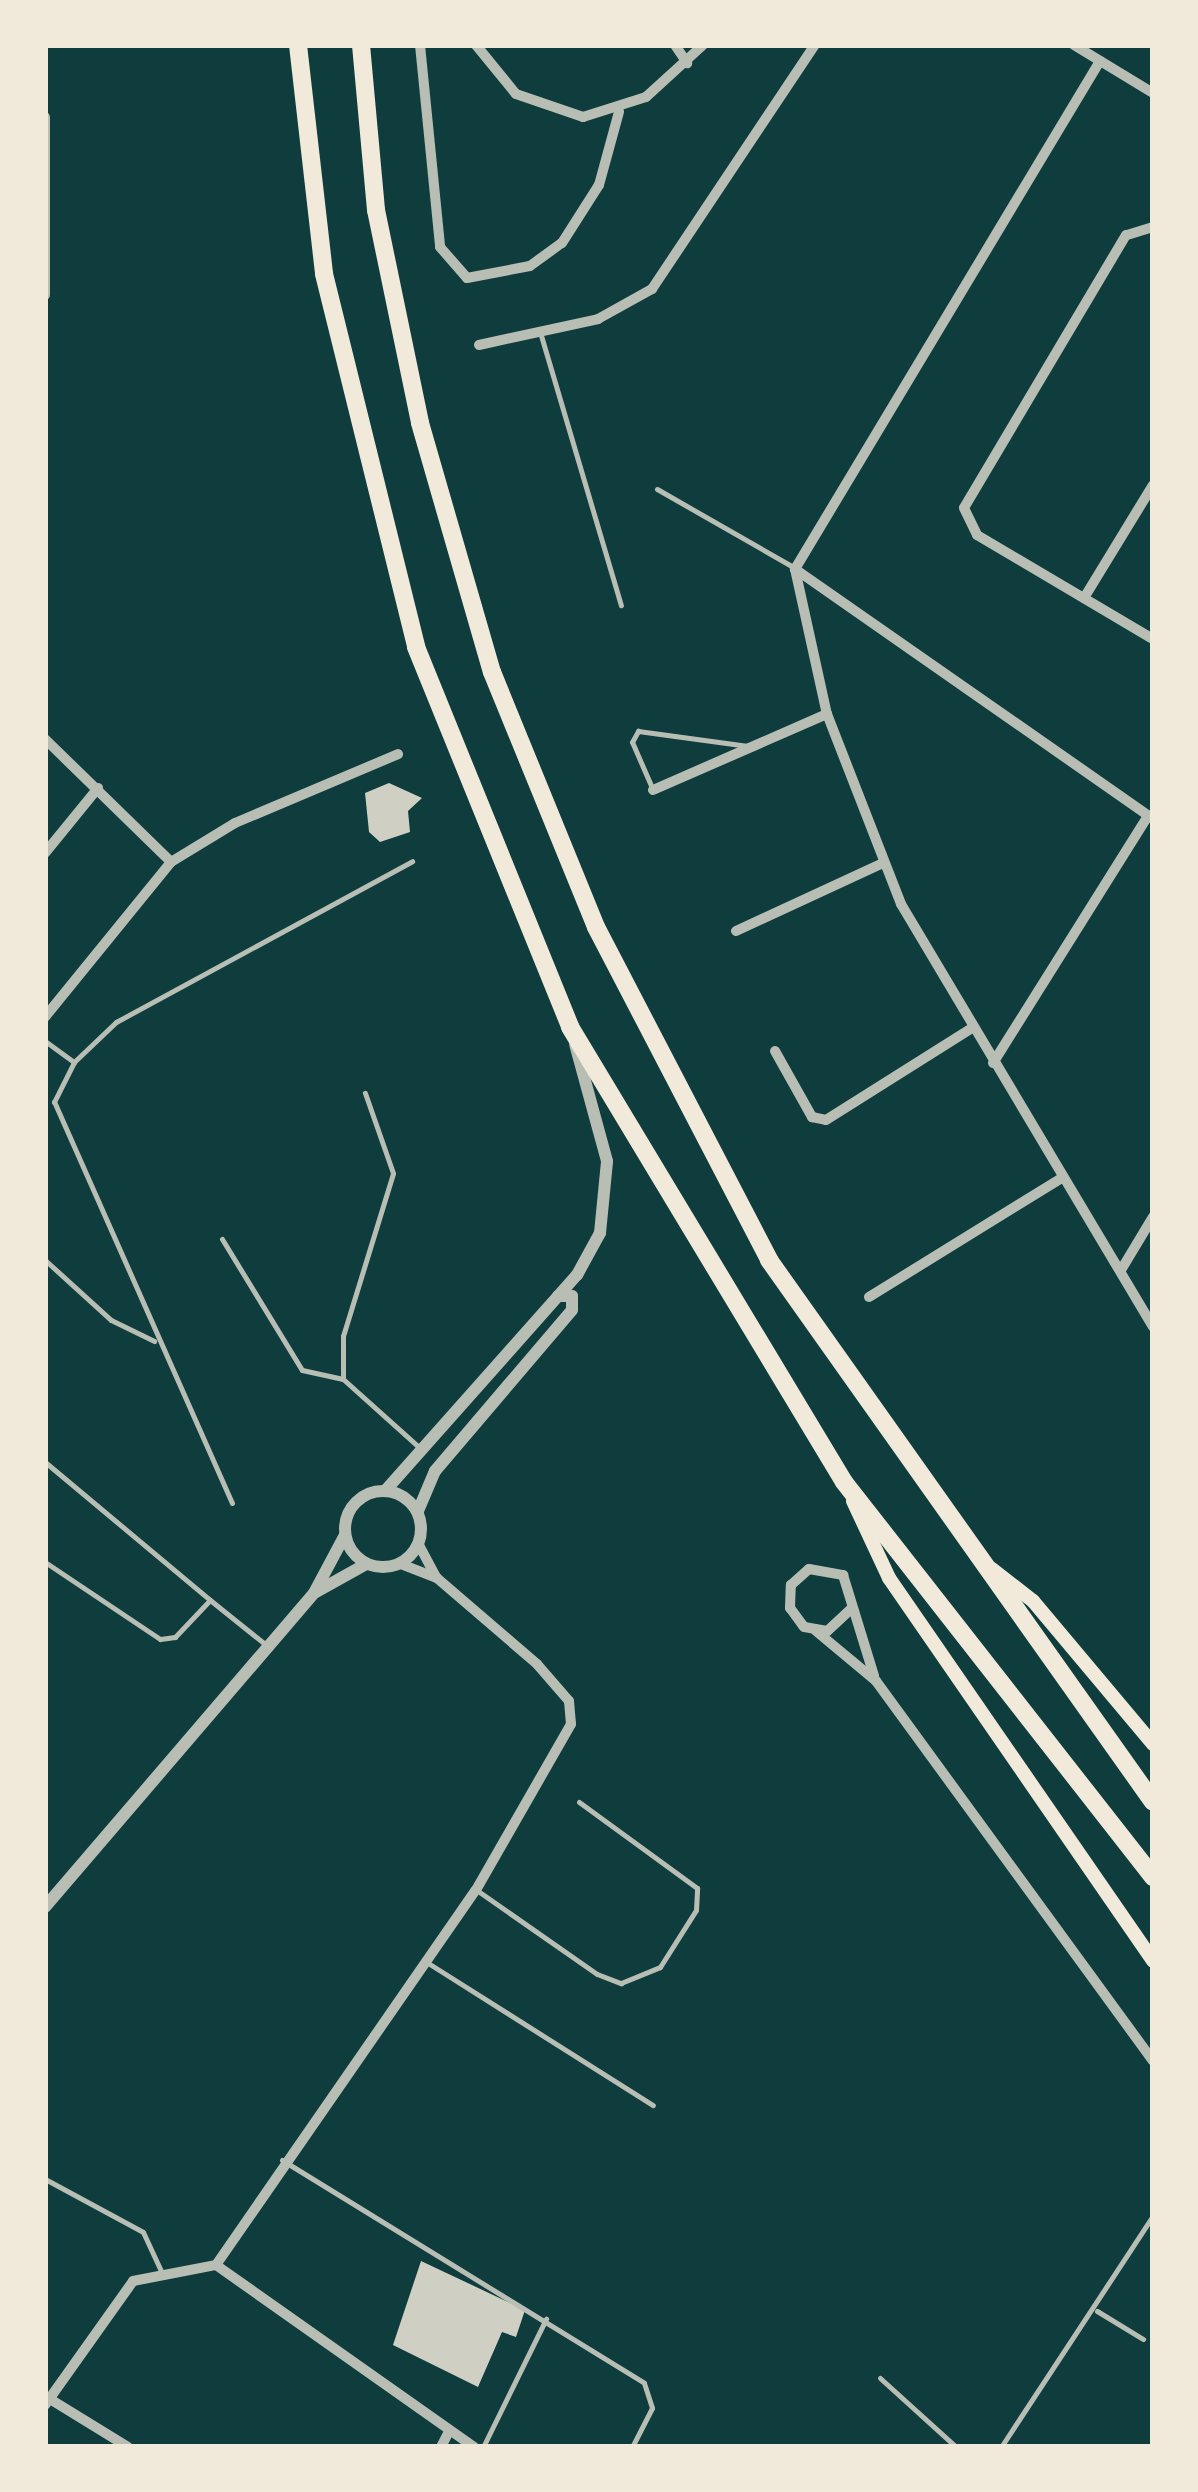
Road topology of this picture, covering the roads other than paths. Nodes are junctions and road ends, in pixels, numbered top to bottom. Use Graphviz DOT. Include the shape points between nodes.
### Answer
graph roads {
  1 [pos="298,45"];
  2 [pos="361,45"];
  3 [pos="420,45"];
  4 [pos="476,45"];
  5 [pos="675,45"];
  6 [pos="703,45"];
  7 [pos="815,45"];
  8 [pos="1074,45"];
  9 [pos="1100,61"];
  10 [pos="687,62"];
  11 [pos="1153,93"];
  12 [pos="619,112"];
  13 [pos="45,118"];
  14 [pos="1153,227"];
  15 [pos="45,295"];
  16 [pos="540,332"];
  17 [pos="479,346"];
  18 [pos="1153,485"];
  19 [pos="656,489"];
  20 [pos="795,569"];
  21 [pos="1084,598"];
  22 [pos="622,604"];
  23 [pos="1153,639"];
  24 [pos="827,714"];
  25 [pos="45,738"];
  26 [pos="750,747"];
  27 [pos="398,754"];
  28 [pos="98,788"];
  29 [pos="653,790"];
  30 [pos="1150,817"];
  31 [pos="45,853"];
  32 [pos="412,861"];
  33 [pos="172,862"];
  34 [pos="882,864"];
  35 [pos="736,930"];
  36 [pos="45,1017"];
  37 [pos="570,1027"];
  38 [pos="972,1028"];
  39 [pos="45,1040"];
  40 [pos="774,1051"];
  41 [pos="74,1062"];
  42 [pos="994,1062"];
  43 [pos="365,1093"];
  44 [pos="1062,1178"];
  45 [pos="1153,1217"];
  46 [pos="222,1239"];
  47 [pos="45,1260"];
  48 [pos="1121,1270"];
  49 [pos="558,1296"];
  50 [pos="869,1297"];
  51 [pos="1153,1327"];
  52 [pos="156,1342"];
  53 [pos="343,1378"];
  54 [pos="423,1451"];
  55 [pos="45,1462"];
  56 [pos="844,1482"];
  57 [pos="385,1490"];
  58 [pos="232,1503"];
  59 [pos="418,1511"];
  60 [pos="345,1535"];
  61 [pos="419,1545"];
  62 [pos="968,1549"];
  63 [pos="45,1562"];
  64 [pos="366,1564"];
  65 [pos="400,1564"];
  66 [pos="436,1578"];
  67 [pos="314,1593"];
  68 [pos="210,1600"];
  69 [pos="852,1609"];
  70 [pos="816,1631"];
  71 [pos="265,1644"];
  72 [pos="876,1681"];
  73 [pos="1153,1744"];
  74 [pos="580,1802"];
  75 [pos="1153,1802"];
  76 [pos="1153,1878"];
  77 [pos="476,1890"];
  78 [pos="45,1908"];
  79 [pos="1153,1961"];
  80 [pos="425,1962"];
  81 [pos="1153,2060"];
  82 [pos="654,2105"];
  83 [pos="282,2160"];
  84 [pos="45,2179"];
  85 [pos="1153,2216"];
  86 [pos="216,2264"];
  87 [pos="160,2271"];
  88 [pos="1096,2311"];
  89 [pos="546,2319"];
  90 [pos="1142,2339"];
  91 [pos="880,2378"];
  92 [pos="47,2400"];
  93 [pos="450,2430"];
  94 [pos="128,2447"];
  95 [pos="441,2447"];
  96 [pos="474,2447"];
  97 [pos="483,2447"];
  98 [pos="632,2447"];
  99 [pos="956,2447"];
  100 [pos="1001,2447"];
  1 -- 37 [label="highway" via="324,274 416,648"];
  2 -- 62 [label="highway" via="376,210 416,404 525,760 712,1160"];
  3 -- 12 [label="street" via="440,247 466,278 530,266 562,243 599,185"];
  4 -- 12 [label="street" via="516,94 548,110"];
  5 -- 10 [label="street"];
  6 -- 10 [label="street"];
  7 -- 16 [label="street" via="652,289 598,320"];
  8 -- 9 [label="street"];
  9 -- 11 [label="street"];
  9 -- 20 [label="street"];
  10 -- 12 [label="street"];
  13 -- 15 [label="street"];
  14 -- 21 [label="street" via="1126,235 964,508 977,536"];
  16 -- 17 [label="street"];
  16 -- 22 [label="lane"];
  18 -- 21 [label="street"];
  19 -- 20 [label="lane"];
  20 -- 24 [label="street"];
  20 -- 30 [label="street"];
  21 -- 23 [label="street"];
  24 -- 26 [label="street"];
  24 -- 34 [label="street"];
  25 -- 28 [label="street"];
  26 -- 29 [label="street"];
  26 -- 29 [label="lane" via="728,736 638,731 632,742"];
  27 -- 33 [label="street" via="235,823"];
  28 -- 31 [label="street"];
  28 -- 33 [label="street"];
  30 -- 42 [label="street"];
  32 -- 41 [label="lane" via="116,1022"];
  33 -- 36 [label="street"];
  34 -- 35 [label="street"];
  34 -- 38 [label="street"];
  37 -- 49 [label="street" via="610,1185 591,1254"];
  37 -- 56 [label="highway"];
  38 -- 40 [label="street" via="826,1120 812,1117"];
  38 -- 42 [label="street"];
  39 -- 41 [label="lane"];
  41 -- 52 [label="lane" via="54,1102 55,1120"];
  42 -- 44 [label="street"];
  43 -- 53 [label="lane" via="393,1173 343,1336"];
  44 -- 48 [label="street"];
  44 -- 50 [label="street"];
  45 -- 48 [label="street"];
  46 -- 53 [label="lane" via="302,1370"];
  47 -- 52 [label="lane" via="111,1320"];
  48 -- 51 [label="street"];
  49 -- 54 [label="street"];
  49 -- 59 [label="street" via="572,1296 572,1310 434,1471"];
  52 -- 58 [label="lane"];
  53 -- 54 [label="lane"];
  54 -- 57 [label="street"];
  55 -- 68 [label="lane"];
  56 -- 76 [label="highway"];
  56 -- 79 [label="main road" via="889,1578"];
  57 -- 59 [label="street"];
  57 -- 60 [label="street" via="354,1504"];
  59 -- 61 [label="street"];
  60 -- 64 [label="street"];
  60 -- 67 [label="street"];
  61 -- 65 [label="street"];
  61 -- 66 [label="street"];
  62 -- 73 [label="main road" via="1034,1602"];
  62 -- 75 [label="highway"];
  63 -- 68 [label="lane" via="160,1639 176,1637"];
  64 -- 65 [label="street"];
  64 -- 67 [label="street"];
  65 -- 66 [label="street"];
  66 -- 77 [label="street" via="569,1701 556,1759"];
  67 -- 71 [label="street"];
  68 -- 71 [label="lane"];
  69 -- 70 [label="street" via="838,1626"];
  69 -- 70 [label="street" via="850,1585 833,1569 799,1575 790,1608"];
  69 -- 72 [label="street"];
  70 -- 72 [label="street"];
  71 -- 78 [label="street"];
  72 -- 81 [label="street"];
  74 -- 77 [label="lane" via="696,1888 696,1910 660,1967 621,1983 597,1974"];
  77 -- 80 [label="street"];
  80 -- 82 [label="lane"];
  80 -- 83 [label="street"];
  83 -- 86 [label="street"];
  83 -- 89 [label="lane"];
  84 -- 87 [label="lane" via="143,2232"];
  85 -- 88 [label="lane"];
  86 -- 87 [label="street"];
  86 -- 93 [label="street"];
  87 -- 92 [label="street" via="118,2294"];
  88 -- 90 [label="lane"];
  88 -- 100 [label="lane"];
  89 -- 97 [label="lane"];
  89 -- 98 [label="lane" via="644,2382 652,2408"];
  91 -- 99 [label="lane"];
  92 -- 94 [label="street"];
  93 -- 95 [label="street"];
  93 -- 96 [label="street"];
}
